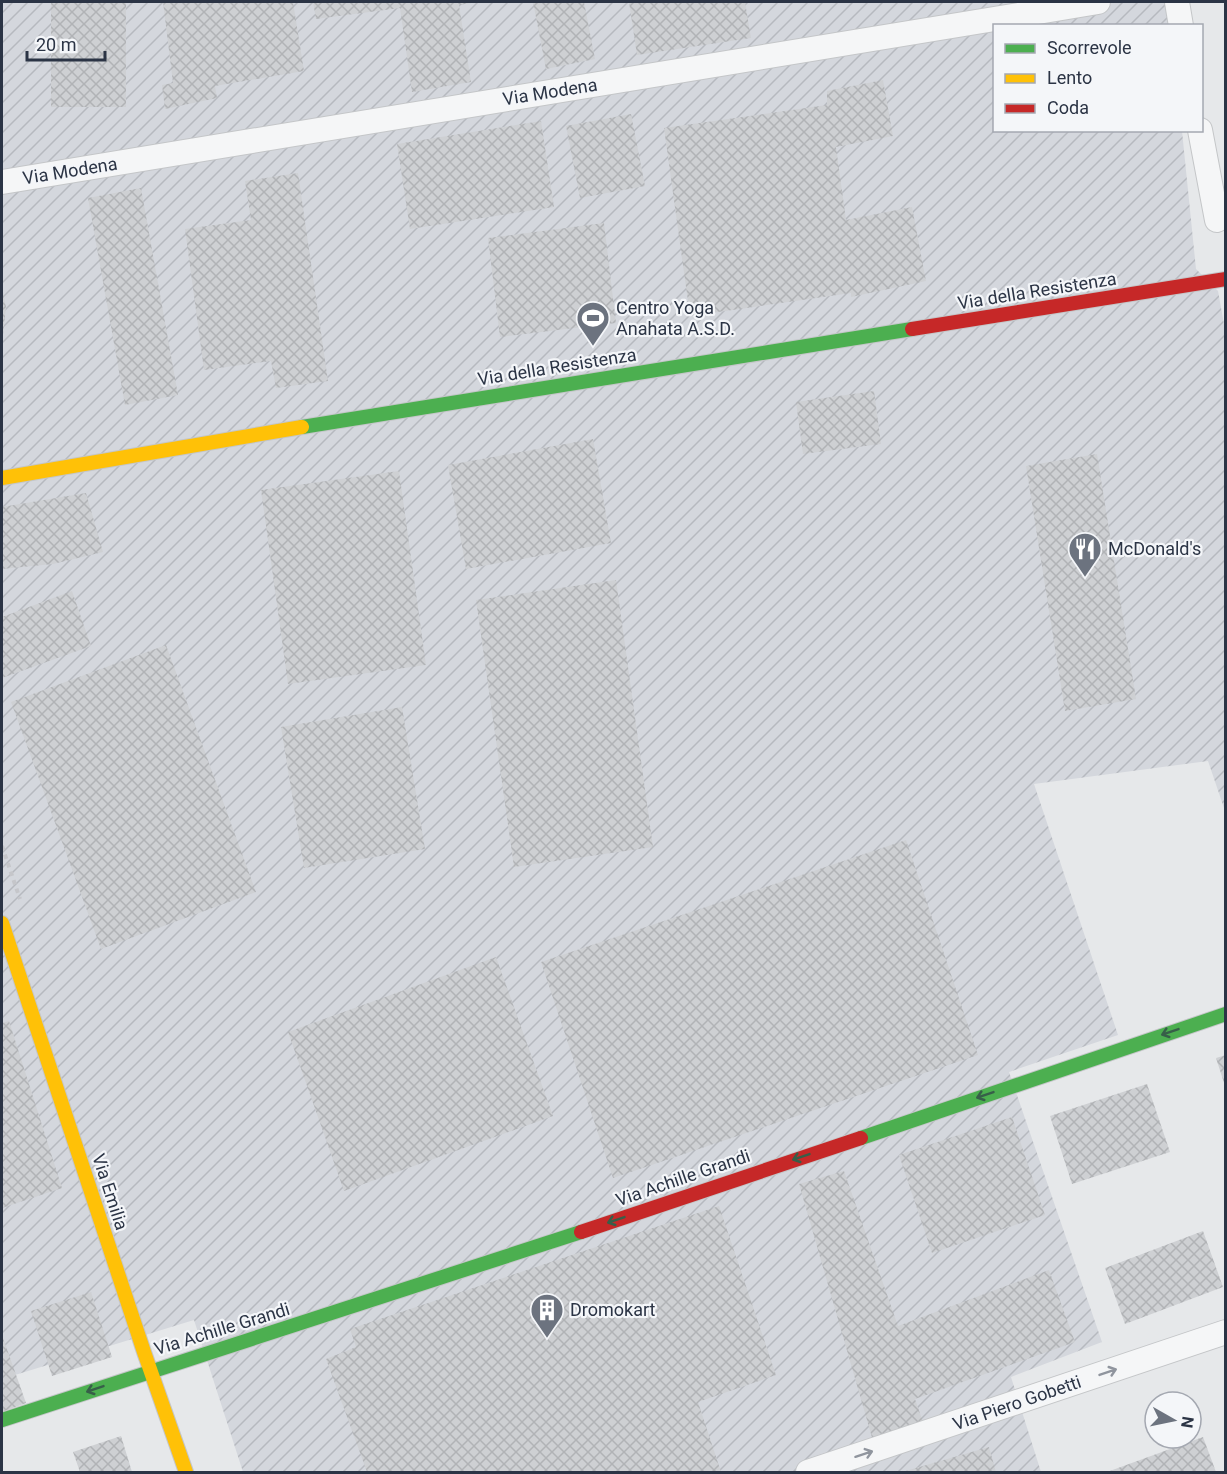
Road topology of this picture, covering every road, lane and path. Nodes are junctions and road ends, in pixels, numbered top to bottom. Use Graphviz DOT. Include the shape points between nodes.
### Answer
graph roads {
  1 [pos="1098,2"];
  2 [pos="1177,2"];
  3 [pos="1181,24"];
  4 [pos="1200,132"];
  5 [pos="2,182"];
  6 [pos="1216,220"];
  7 [pos="1226,279"];
  8 [pos="2,478"];
  9 [pos="2,923"];
  10 [pos="1226,1014"];
  11 [pos="1226,1332"];
  12 [pos="150,1370"];
  13 [pos="2,1420"];
  14 [pos="186,1473"];
  15 [pos="808,1473"];
  1 -- 5 [label="street, Via Modena"];
  2 -- 3 [label="street"];
  4 -- 6 [label="street"];
  7 -- 8 [label="street, Via della Resistenza"];
  9 -- 12 [label="street, Via Emilia"];
  10 -- 12 [label="street, Via Achille Grandi, one-way" via="464,1271"];
  15 -- 11 [label="street, Via Piero Gobetti, one-way"];
  12 -- 13 [label="street, Via Achille Grandi, one-way"];
  12 -- 14 [label="street, Via Emilia"];
}
